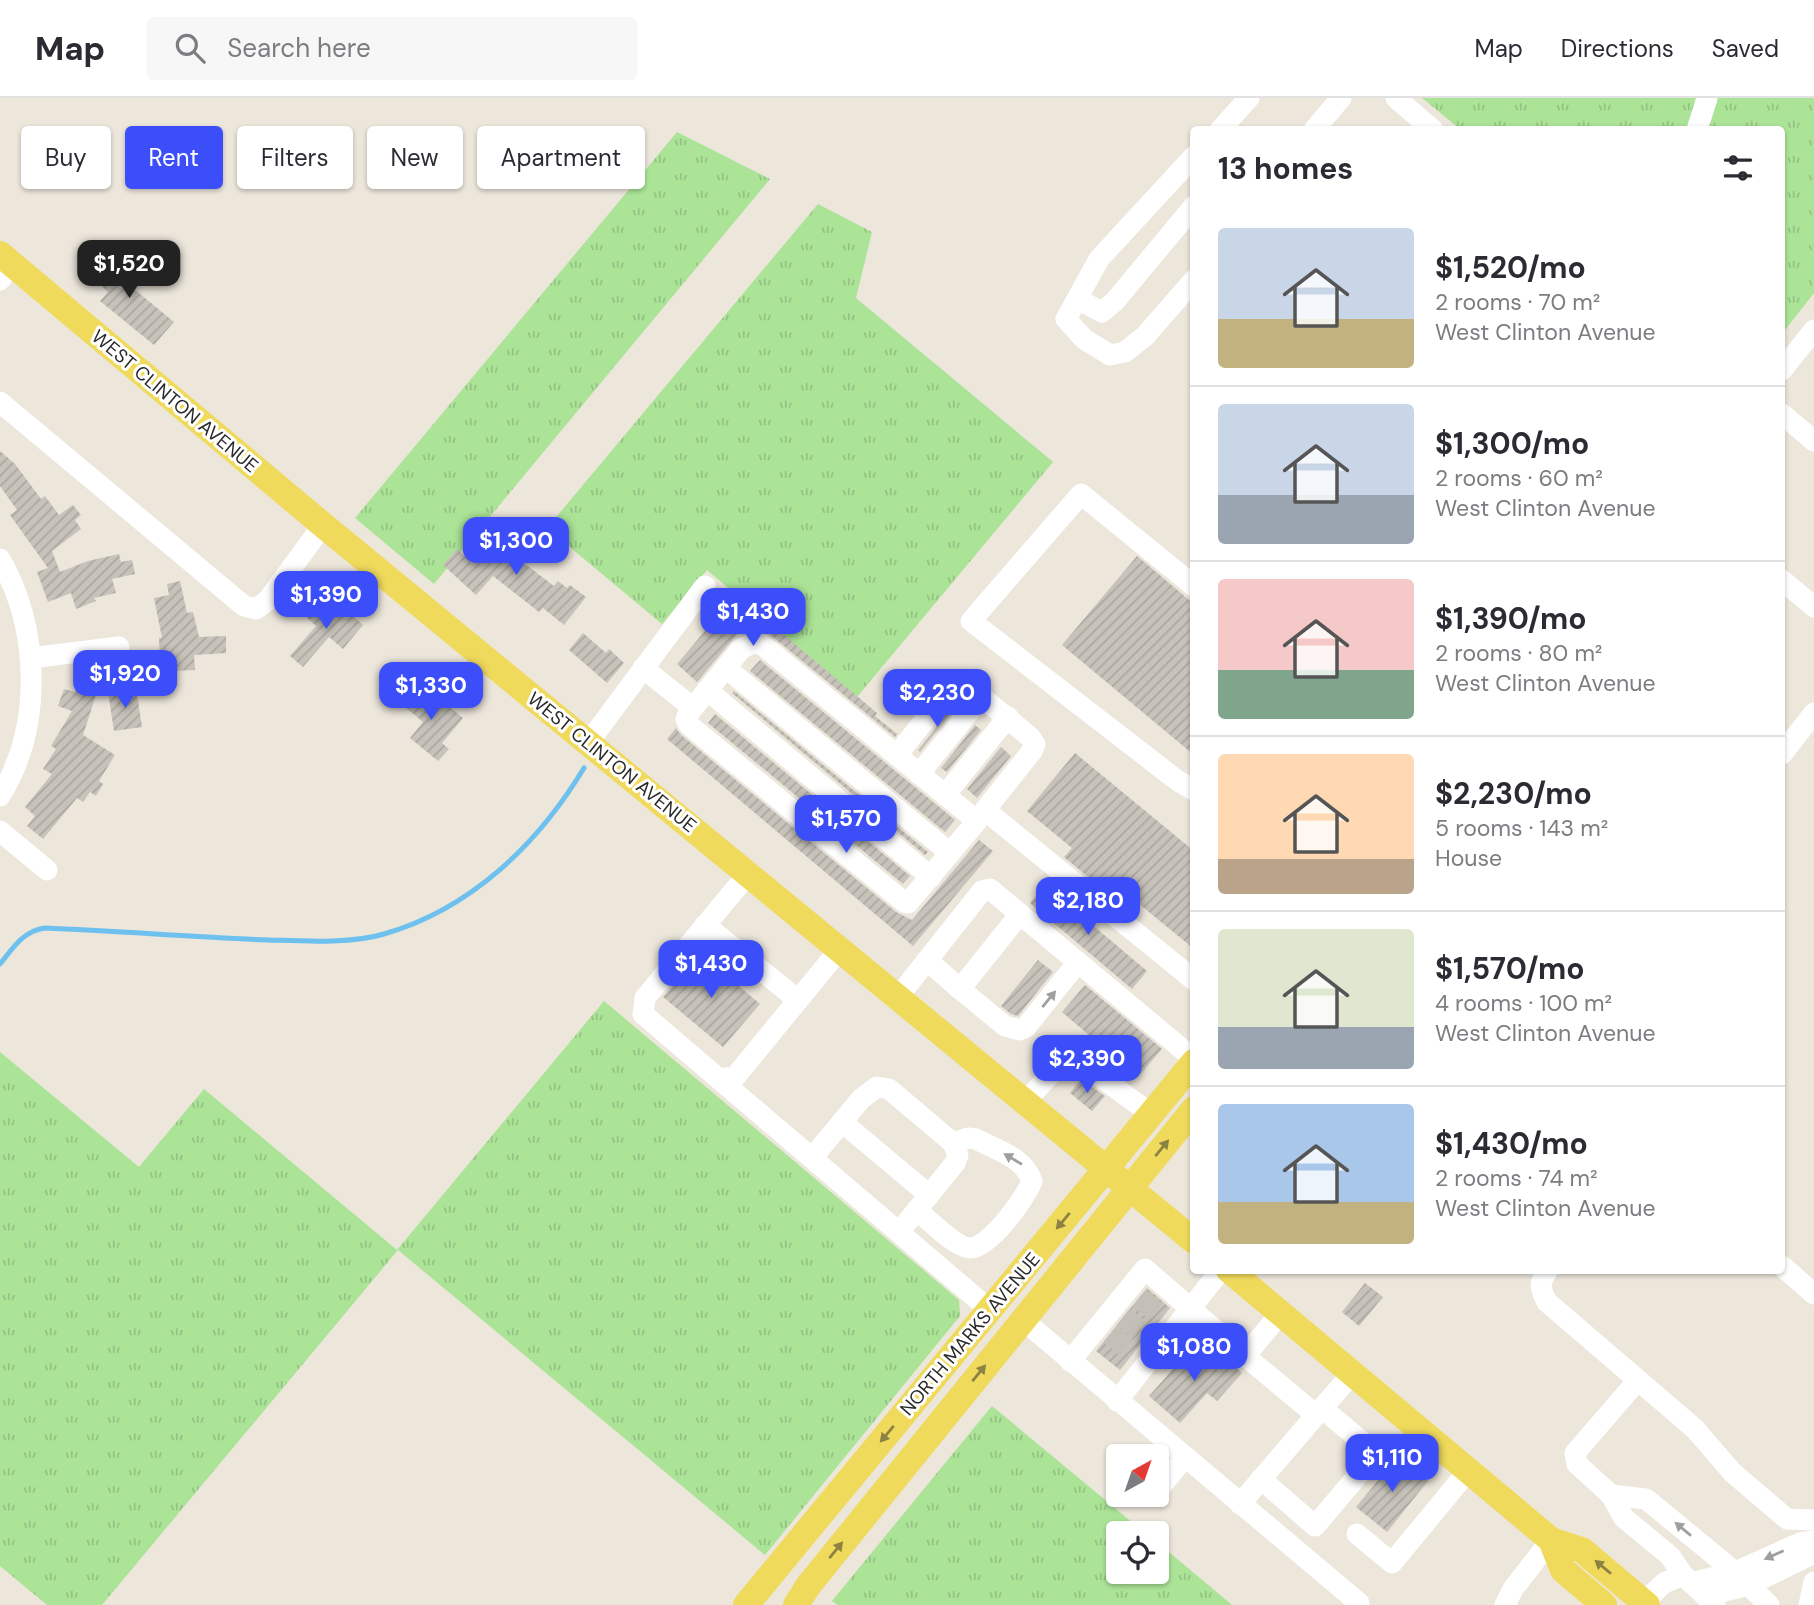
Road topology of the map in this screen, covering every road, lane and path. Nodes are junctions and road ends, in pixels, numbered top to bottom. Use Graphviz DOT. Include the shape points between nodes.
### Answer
graph roads {
  1 [pos="1249,98"];
  2 [pos="1341,98"];
  3 [pos="1396,98"];
  4 [pos="1707,98"];
  5 [pos="1224,126"];
  6 [pos="1317,126"];
  7 [pos="1428,126"];
  8 [pos="1698,126"];
  9 [pos="1190,160"];
  10 [pos="1190,210"];
  11 [pos="4,266"];
  12 [pos="1190,285"];
  13 [pos="1077,299"];
  14 [pos="1814,330"];
  15 [pos="1785,366"];
  16 [pos="0,402"];
  17 [pos="1785,417"];
  18 [pos="1814,441"];
  19 [pos="323,525"];
  20 [pos="0,559"];
  21 [pos="1190,583"];
  22 [pos="1785,583"];
  23 [pos="705,586"];
  24 [pos="1814,607"];
  25 [pos="119,647"];
  26 [pos="30,657"];
  27 [pos="643,668"];
  28 [pos="726,668"];
  29 [pos="708,690"];
  30 [pos="982,696"];
  31 [pos="693,708"];
  32 [pos="1814,713"];
  33 [pos="1008,718"];
  34 [pos="588,743"];
  35 [pos="1785,750"];
  36 [pos="897,755"];
  37 [pos="919,774"];
  38 [pos="1190,788"];
  39 [pos="945,795"];
  40 [pos="0,796"];
  41 [pos="981,815"];
  42 [pos="0,831"];
  43 [pos="950,853"];
  44 [pos="47,870"];
  45 [pos="748,874"];
  46 [pos="931,877"];
  47 [pos="1020,914"];
  48 [pos="705,925"];
  49 [pos="840,949"];
  50 [pos="927,960"];
  51 [pos="1078,962"];
  52 [pos="1190,976"];
  53 [pos="960,989"];
  54 [pos="898,997"];
  55 [pos="798,1000"];
  56 [pos="1190,1057"];
  57 [pos="1190,1065"];
  58 [pos="719,1079"];
  59 [pos="1026,1102"];
  60 [pos="1151,1114"];
  61 [pos="1190,1114"];
  62 [pos="842,1122"];
  63 [pos="953,1143"];
  64 [pos="813,1158"];
  65 [pos="1107,1168"];
  66 [pos="1130,1187"];
  67 [pos="923,1202"];
  68 [pos="899,1232"];
  69 [pos="1190,1238"];
  70 [pos="1785,1269"];
  71 [pos="1218,1274"];
  72 [pos="1234,1274"];
  73 [pos="1545,1274"];
  74 [pos="1814,1294"];
  75 [pos="1191,1307"];
  76 [pos="990,1310"];
  77 [pos="1280,1314"];
  78 [pos="1023,1320"];
  79 [pos="1245,1356"];
  80 [pos="1070,1361"];
  81 [pos="1352,1374"];
  82 [pos="1638,1380"];
  83 [pos="1117,1401"];
  84 [pos="1319,1412"];
  85 [pos="1184,1458"];
  86 [pos="1468,1471"];
  87 [pos="1169,1476"];
  88 [pos="1261,1479"];
  89 [pos="1611,1495"];
  90 [pos="1240,1504"];
  91 [pos="1814,1528"];
  92 [pos="1357,1534"];
  93 [pos="1551,1540"];
  94 [pos="1814,1553"];
  95 [pos="1742,1579"];
  96 [pos="1814,1582"];
  97 [pos="1698,1590"];
  98 [pos="1646,1603"];
  99 [pos="797,1604"];
  100 [pos="746,1605"];
  101 [pos="1357,1605"];
  102 [pos="1504,1605"];
  103 [pos="1604,1605"];
  104 [pos="1769,1605"];
  105 [pos="1809,1605"];
  1 -- 5 [label="street"];
  2 -- 6 [label="street"];
  3 -- 7 [label="street"];
  4 -- 8 [label="street"];
  9 -- 13 [label="street" via="1099,259"];
  10 -- 13 [label="street" via="1102,312"];
  11 -- 19 [label="main road, WEST CLINTON AVENUE"];
  12 -- 13 [label="street" via="1145,336 1125,352 1110,355 1066,319"];
  14 -- 15 [label="street"];
  16 -- 19 [label="street" via="244,606 256,609 268,600"];
  17 -- 18 [label="street"];
  19 -- 34 [label="main road, WEST CLINTON AVENUE"];
  20 -- 26 [label="street" via="19,604"];
  21 -- 38 [label="street" via="1081,494 971,621"];
  22 -- 24 [label="street"];
  23 -- 27 [label="street"];
  25 -- 26 [label="street"];
  26 -- 40 [label="street" via="28,719"];
  27 -- 31 [label="street"];
  27 -- 34 [label="street"];
  28 -- 29 [label="street"];
  28 -- 36 [label="street" via="741,649 760,643"];
  28 -- 43 [label="street"];
  29 -- 31 [label="street"];
  29 -- 46 [label="street"];
  30 -- 33 [label="street"];
  30 -- 36 [label="street" via="965,683 955,682"];
  30 -- 37 [label="street"];
  31 -- 46 [label="street" via="686,719 689,725 904,902 911,901"];
  32 -- 35 [label="street"];
  33 -- 39 [label="street"];
  33 -- 41 [label="street" via="1035,744"];
  34 -- 45 [label="main road, WEST CLINTON AVENUE"];
  36 -- 37 [label="street"];
  37 -- 39 [label="street"];
  39 -- 41 [label="street"];
  41 -- 43 [label="street"];
  41 -- 52 [label="street"];
  42 -- 44 [label="street"];
  43 -- 46 [label="street"];
  45 -- 48 [label="street"];
  45 -- 49 [label="main road, WEST CLINTON AVENUE"];
  47 -- 50 [label="street" via="990,889 982,891"];
  47 -- 51 [label="street"];
  47 -- 53 [label="street"];
  48 -- 55 [label="street"];
  48 -- 58 [label="street" via="645,998 643,1014"];
  49 -- 54 [label="main road, WEST CLINTON AVENUE"];
  49 -- 55 [label="street"];
  50 -- 53 [label="street"];
  50 -- 54 [label="street"];
  53 -- 51 [label="street, one-way" via="1004,1026 1019,1030"];
  51 -- 56 [label="street"];
  54 -- 59 [label="main road, WEST CLINTON AVENUE"];
  55 -- 58 [label="street" via="735,1077"];
  57 -- 60 [label="main road, NORTH MARKS AVENUE"];
  58 -- 64 [label="street"];
  59 -- 60 [label="street" via="1069,1054"];
  59 -- 65 [label="main road, WEST CLINTON AVENUE"];
  60 -- 65 [label="main road, NORTH MARKS AVENUE"];
  66 -- 61 [label="main road, NORTH MARKS AVENUE, one-way"];
  62 -- 63 [label="street" via="877,1087 890,1089"];
  62 -- 64 [label="street"];
  62 -- 67 [label="street"];
  63 -- 67 [label="street" via="958,1155 955,1163"];
  67 -- 63 [label="street, one-way" via="958,1244 970,1248 993,1235 1028,1192 1032,1181 1020,1162 975,1139"];
  64 -- 68 [label="street"];
  65 -- 66 [label="main road, WEST CLINTON AVENUE"];
  65 -- 76 [label="main road, NORTH MARKS AVENUE, one-way"];
  66 -- 69 [label="main road, WEST CLINTON AVENUE"];
  66 -- 78 [label="main road, NORTH MARKS AVENUE"];
  67 -- 68 [label="street"];
  68 -- 76 [label="street"];
  70 -- 74 [label="street"];
  71 -- 75 [label="street"];
  72 -- 77 [label="main road"];
  73 -- 82 [label="street" via="1540,1290 1547,1303"];
  75 -- 79 [label="street"];
  75 -- 80 [label="street" via="1145,1269 1133,1294 1111,1321"];
  75 -- 83 [label="street" via="1153,1341"];
  76 -- 100 [label="main road, NORTH MARKS AVENUE, one-way"];
  77 -- 79 [label="street"];
  77 -- 81 [label="main road"];
  78 -- 80 [label="street"];
  99 -- 78 [label="main road, NORTH MARKS AVENUE, one-way"];
  79 -- 84 [label="street"];
  80 -- 83 [label="street"];
  81 -- 84 [label="street"];
  81 -- 86 [label="main road"];
  82 -- 89 [label="street" via="1575,1454 1577,1464"];
  82 -- 91 [label="street" via="1787,1519"];
  83 -- 85 [label="street"];
  84 -- 88 [label="street"];
  84 -- 88 [label="street" via="1367,1446 1370,1461 1363,1470 1315,1525"];
  85 -- 87 [label="street"];
  85 -- 90 [label="street"];
  86 -- 92 [label="street" via="1392,1563"];
  86 -- 93 [label="main road"];
  88 -- 90 [label="street"];
  95 -- 89 [label="street, one-way" via="1646,1499"];
  89 -- 97 [label="street" via="1624,1518 1670,1556"];
  90 -- 101 [label="street"];
  91 -- 95 [label="street, one-way" via="1800,1543"];
  98 -- 93 [label="main road, one-way" via="1582,1550"];
  93 -- 102 [label="street"];
  93 -- 103 [label="main road" via="1563,1570"];
  94 -- 95 [label="street"];
  95 -- 97 [label="street"];
  95 -- 104 [label="street"];
  96 -- 105 [label="street"];
  97 -- 98 [label="street" via="1664,1583"];
}
